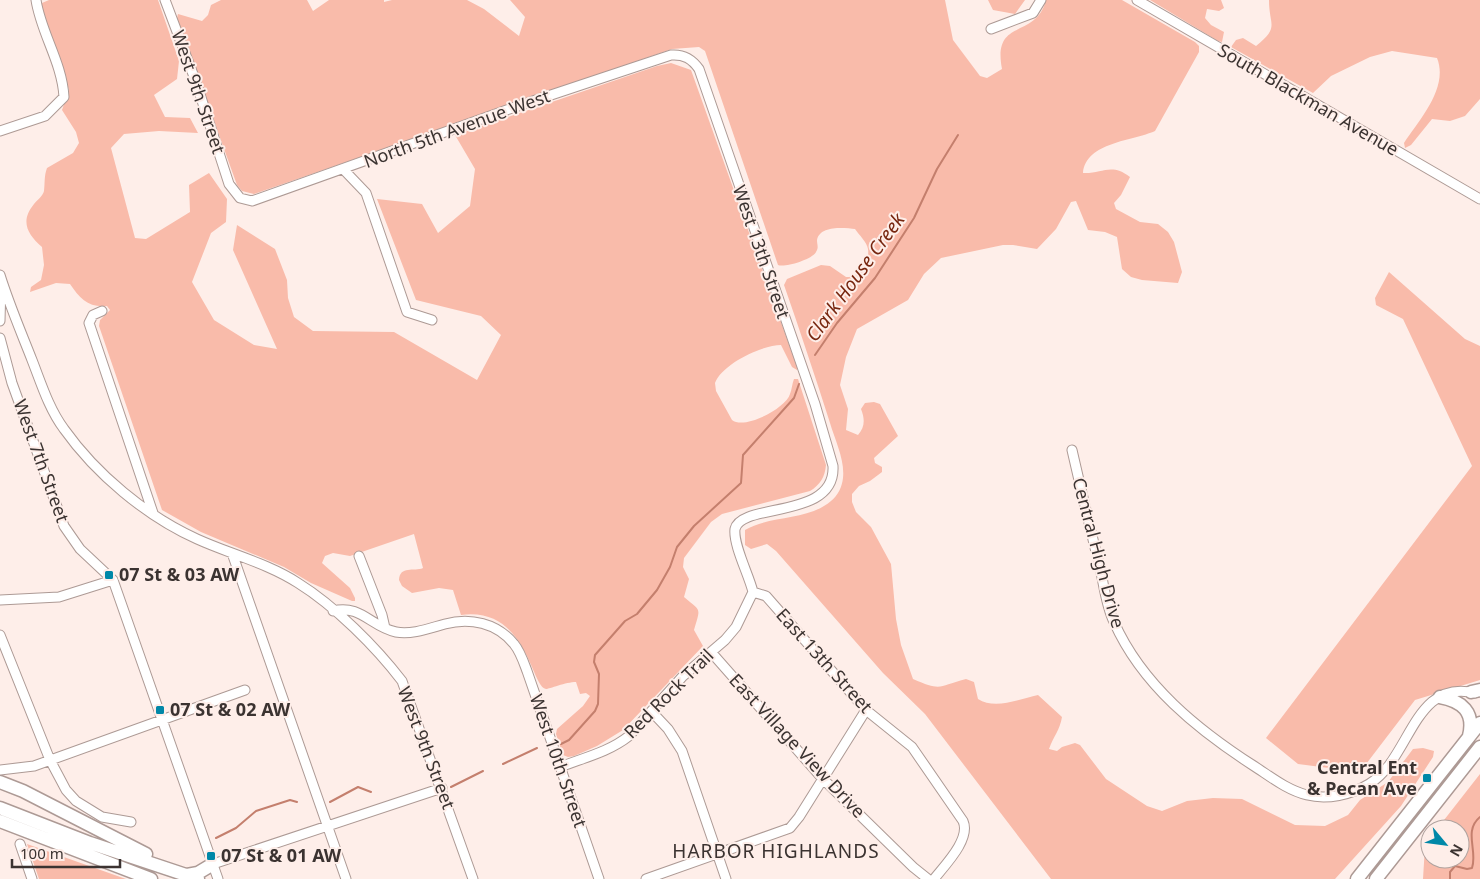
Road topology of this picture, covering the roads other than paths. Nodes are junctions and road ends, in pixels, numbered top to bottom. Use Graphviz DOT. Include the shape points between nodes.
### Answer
graph roads {
  1 [pos="36,0"];
  2 [pos="165,0"];
  3 [pos="1041,0"];
  4 [pos="1137,0"];
  5 [pos="991,29"];
  6 [pos="691,60"];
  7 [pos="0,131"];
  8 [pos="343,169"];
  9 [pos="230,184"];
  10 [pos="1480,199"];
  11 [pos="1,277"];
  12 [pos="102,311"];
  13 [pos="432,320"];
  14 [pos="0,321"];
  15 [pos="0,338"];
  16 [pos="1072,450"];
  17 [pos="153,513"];
  18 [pos="232,553"];
  19 [pos="359,556"];
  20 [pos="113,580"];
  21 [pos="754,592"];
  22 [pos="0,600"];
  23 [pos="333,610"];
  24 [pos="385,628"];
  25 [pos="0,635"];
  26 [pos="712,652"];
  27 [pos="246,690"];
  28 [pos="1477,692"];
  29 [pos="1440,697"];
  30 [pos="866,710"];
  31 [pos="652,712"];
  32 [pos="163,720"];
  33 [pos="1480,723"];
  34 [pos="1468,738"];
  35 [pos="1480,747"];
  36 [pos="50,760"];
  37 [pos="560,767"];
  38 [pos="0,770"];
  39 [pos="822,778"];
  40 [pos="0,782"];
  41 [pos="442,788"];
  42 [pos="0,808"];
  43 [pos="0,821"];
  44 [pos="131,822"];
  45 [pos="328,826"];
  46 [pos="20,844"];
  47 [pos="88,849"];
  48 [pos="717,853"];
  49 [pos="213,864"];
  50 [pos="187,875"];
  51 [pos="32,879"];
  52 [pos="151,879"];
  53 [pos="218,879"];
  54 [pos="346,879"];
  55 [pos="473,879"];
  56 [pos="599,879"];
  57 [pos="646,879"];
  58 [pos="726,879"];
  59 [pos="928,879"];
  60 [pos="934,879"];
  61 [pos="1357,879"];
  62 [pos="1376,879"];
  1 -- 7 [label="street" via="39,20 53,50 64,97 45,116"];
  2 -- 9 [label="street, West 9th Street"];
  3 -- 5 [label="street" via="1034,13"];
  4 -- 10 [label="street, South Blackman Avenue"];
  6 -- 8 [label="street, North 5th Avenue West" via="682,55 671,55"];
  6 -- 21 [label="street, West 13th Street" via="699,69 815,404 834,475 829,486 816,498 750,517 736,527 735,540"];
  8 -- 9 [label="street, North 5th Avenue West" via="259,200 240,198"];
  8 -- 13 [label="street" via="366,193 406,312"];
  11 -- 14 [label="street"];
  11 -- 17 [label="street, West 9th Street" via="44,391 63,428 100,472"];
  12 -- 17 [label="street" via="93,315 89,323"];
  15 -- 20 [label="street, West 7th Street" via="12,382 64,526 80,549"];
  16 -- 29 [label="street, Central High Drive" via="1112,620 1126,647 1161,692 1235,754 1283,786 1307,795 1327,797 1349,793 1381,776 1394,761 1421,712"];
  17 -- 18 [label="street, West 9th Street" via="195,538"];
  18 -- 23 [label="street, West 9th Street" via="290,578"];
  18 -- 45 [label="street"];
  19 -- 24 [label="street"];
  20 -- 22 [label="street" via="59,597"];
  20 -- 32 [label="street, West 7th Street"];
  21 -- 26 [label="street, Red Rock Trail" via="736,627"];
  21 -- 30 [label="street, East 13th Street" via="766,596"];
  23 -- 24 [label="street" via="351,609"];
  23 -- 41 [label="street, West 9th Street" via="389,664 402,681"];
  24 -- 37 [label="street, West 10th Street" via="410,632 471,621 500,631 516,645"];
  25 -- 36 [label="street"];
  26 -- 31 [label="street, Red Rock Trail" via="683,676"];
  26 -- 39 [label="street, East Village View Drive"];
  27 -- 32 [label="street"];
  28 -- 29 [label="street, Central High Drive" via="1460,691"];
  29 -- 34 [label="highway" via="1458,702 1467,711 1471,721"];
  30 -- 39 [label="street"];
  30 -- 60 [label="street, East 13th Street" via="912,747 966,827 964,836"];
  31 -- 37 [label="street, Red Rock Trail" via="619,744"];
  31 -- 48 [label="street" via="668,729 682,752"];
  32 -- 36 [label="street"];
  32 -- 49 [label="street, West 7th Street"];
  33 -- 34 [label="highway"];
  34 -- 61 [label="highway"];
  35 -- 62 [label="highway"];
  36 -- 38 [label="street" via="22,769"];
  36 -- 44 [label="street" via="66,790 76,801 102,817"];
  37 -- 56 [label="street, West 10th Street"];
  39 -- 48 [label="street" via="790,828"];
  39 -- 59 [label="street, East Village View Drive"];
  40 -- 50 [label="highway"];
  41 -- 45 [label="street"];
  41 -- 55 [label="street, West 9th Street"];
  42 -- 47 [label="highway"];
  43 -- 47 [label="highway"];
  45 -- 49 [label="street"];
  45 -- 54 [label="street"];
  46 -- 51 [label="street"];
  47 -- 50 [label="highway"];
  47 -- 52 [label="highway"];
  48 -- 57 [label="street"];
  48 -- 58 [label="street"];
  49 -- 50 [label="highway"];
  49 -- 53 [label="street, West 7th Street"];
}
